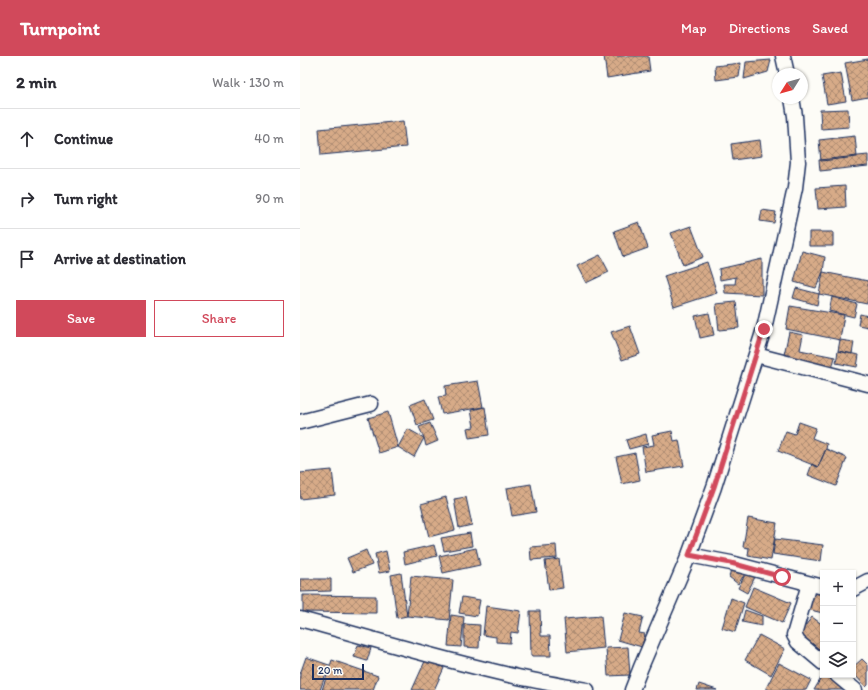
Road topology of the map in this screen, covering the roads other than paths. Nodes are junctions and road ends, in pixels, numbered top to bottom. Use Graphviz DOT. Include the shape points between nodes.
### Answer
graph roads {
  1 [pos="783,56"];
  2 [pos="786,68"];
  3 [pos="793,104"];
  4 [pos="756,355"];
  5 [pos="868,384"];
  6 [pos="371,404"];
  7 [pos="300,422"];
  8 [pos="689,555"];
  9 [pos="868,581"];
  10 [pos="809,584"];
  11 [pos="820,587"];
  12 [pos="856,587"];
  13 [pos="300,619"];
  14 [pos="820,660"];
  15 [pos="841,678"];
  16 [pos="587,690"];
  17 [pos="632,690"];
  18 [pos="855,690"];
  1 -- 2 [label="street"];
  3 -- 4 [label="street" via="798,139 798,169 764,329"];
  4 -- 5 [label="street"];
  4 -- 8 [label="street" via="714,487"];
  6 -- 7 [label="street"];
  8 -- 10 [label="street" via="731,563"];
  8 -- 17 [label="street"];
  9 -- 12 [label="street"];
  10 -- 11 [label="street"];
  10 -- 14 [label="street" via="794,635 798,642"];
  13 -- 16 [label="street" via="470,666"];
  15 -- 18 [label="street"];
}
